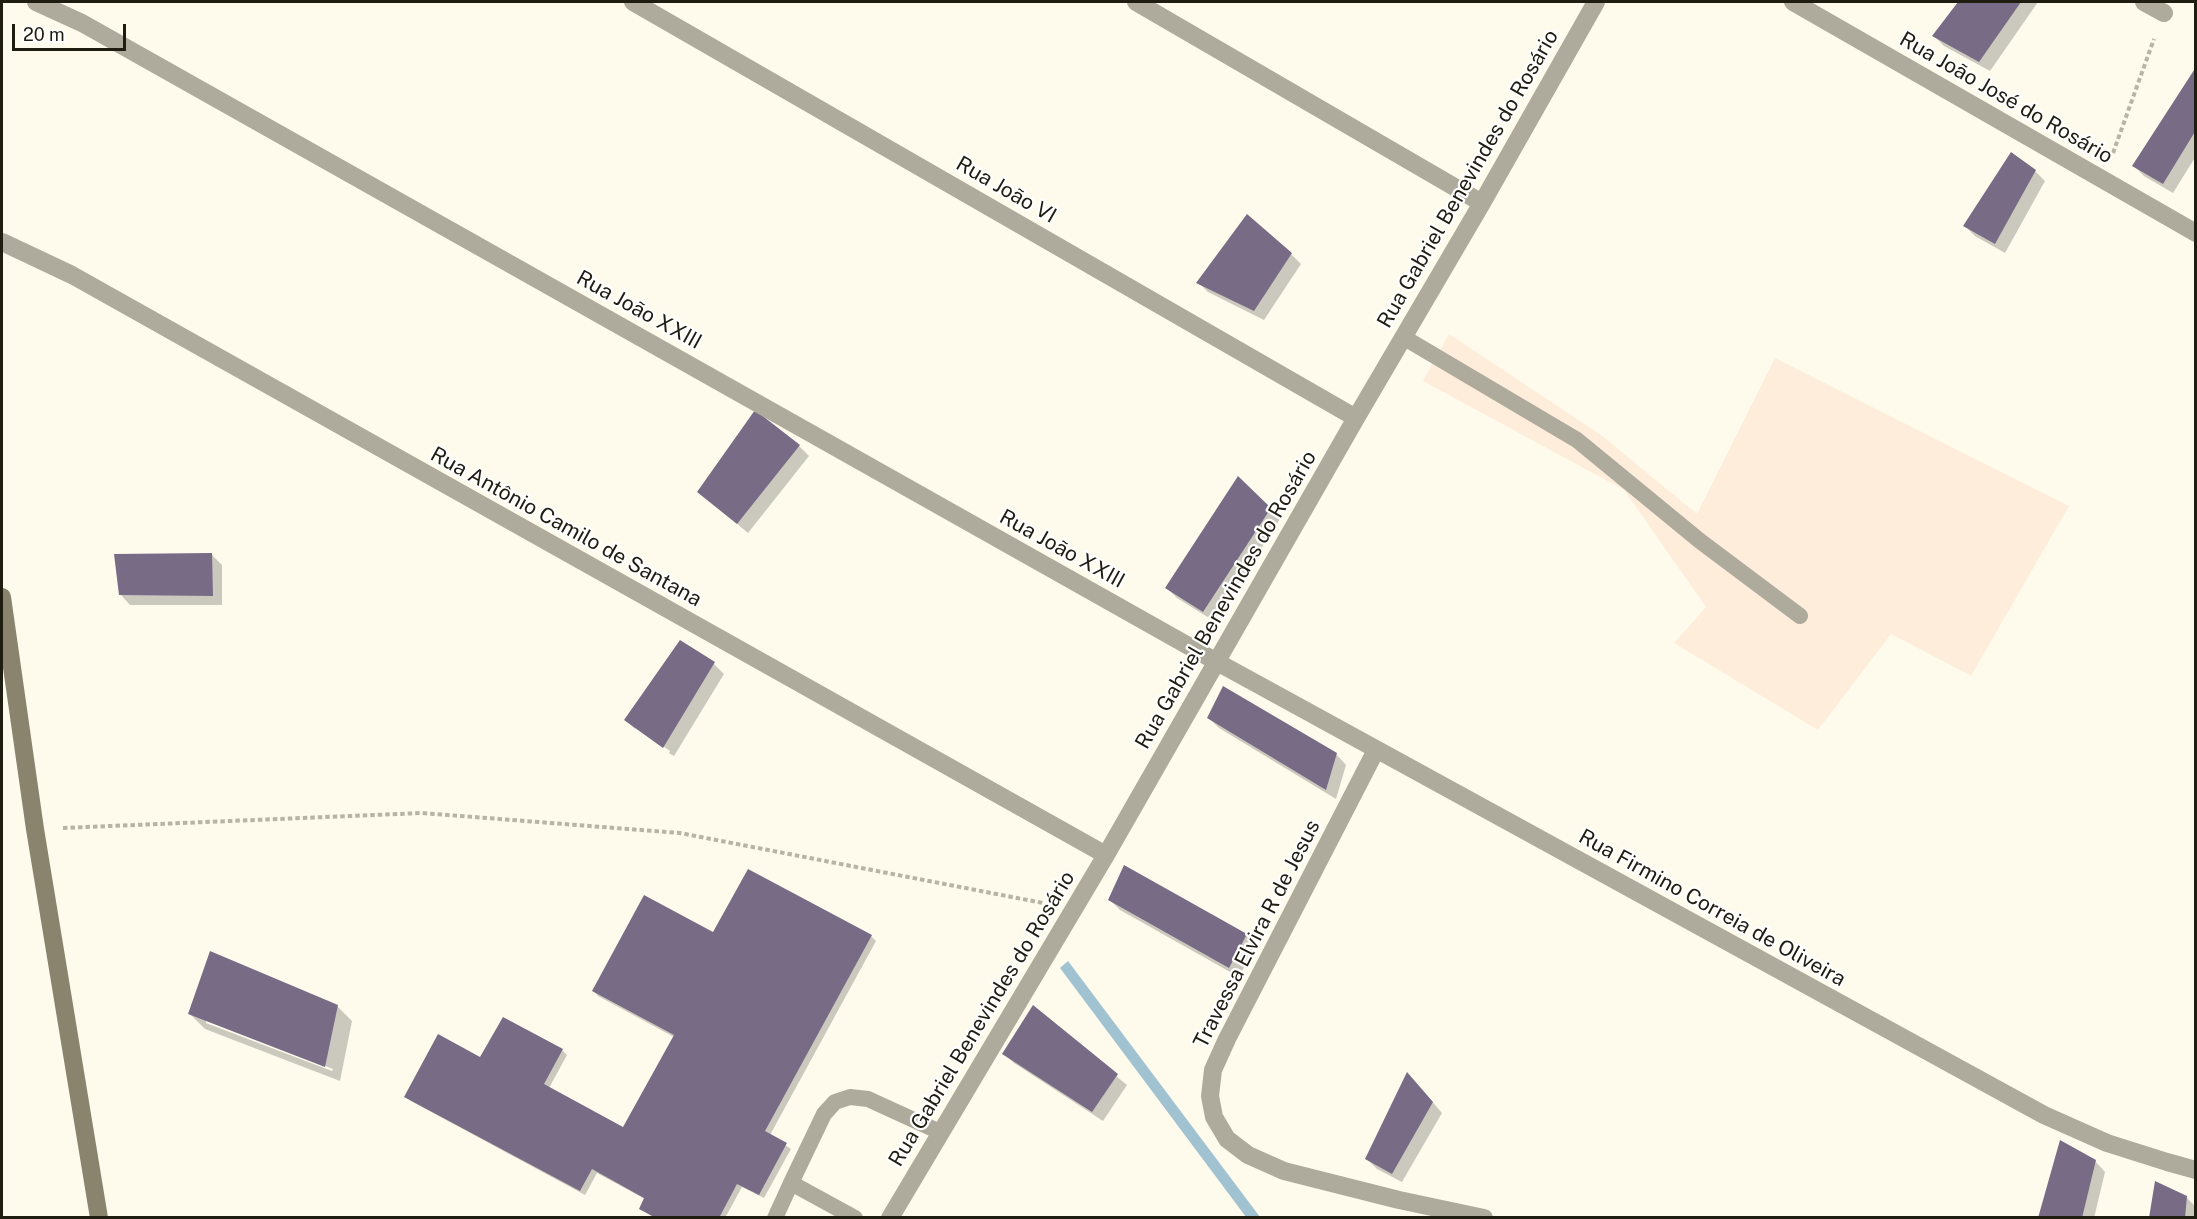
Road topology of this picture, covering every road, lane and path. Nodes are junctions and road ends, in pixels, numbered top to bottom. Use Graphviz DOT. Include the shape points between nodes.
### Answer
graph roads {
  1 [pos="36,2"];
  2 [pos="633,2"];
  3 [pos="1136,2"];
  4 [pos="1596,2"];
  5 [pos="1793,2"];
  6 [pos="2144,2"];
  7 [pos="2164,13"];
  8 [pos="2103,181"];
  9 [pos="1482,203"];
  10 [pos="2196,233"];
  11 [pos="2,242"];
  12 [pos="1403,337"];
  13 [pos="1356,418"];
  14 [pos="2,597"];
  15 [pos="1800,616"];
  16 [pos="1217,662"];
  17 [pos="1376,750"];
  18 [pos="35,829"];
  19 [pos="1106,855"];
  20 [pos="1074,908"];
  21 [pos="940,1132"];
  22 [pos="2196,1170"];
  23 [pos="791,1183"];
  24 [pos="99,1218"];
  25 [pos="775,1218"];
  26 [pos="855,1218"];
  27 [pos="890,1218"];
  28 [pos="1484,1218"];
  1 -- 16 [label="street, Rua João XXIII" via="82,23"];
  2 -- 13 [label="street, Rua João VI"];
  3 -- 9 [label="street"];
  4 -- 9 [label="street, Rua Gabriel Benevindes do Rosário"];
  5 -- 8 [label="street, Rua João José do Rosário"];
  6 -- 7 [label="street"];
  7 -- 8 [label="path"];
  8 -- 10 [label="street, Rua João José do Rosário"];
  9 -- 12 [label="street, Rua Gabriel Benevindes do Rosário"];
  11 -- 19 [label="street, Rua Antônio Camilo de Santana" via="72,275"];
  12 -- 13 [label="street, Rua Gabriel Benevindes do Rosário"];
  12 -- 15 [label="lane" via="1576,440"];
  13 -- 16 [label="street, Rua Gabriel Benevindes do Rosário"];
  14 -- 18 [label="main road"];
  16 -- 17 [label="street, Rua Firmino Correia de Oliveira"];
  16 -- 19 [label="street, Rua Gabriel Benevindes do Rosário"];
  17 -- 22 [label="street, Rua Firmino Correia de Oliveira" via="2044,1115 2107,1143"];
  17 -- 28 [label="street, Travessa Elvira R de Jesus" via="1213,1070 1210,1096 1214,1117 1227,1139 1248,1155 1284,1170"];
  18 -- 20 [label="path" via="422,813 610,827 680,833"];
  18 -- 24 [label="main road"];
  19 -- 20 [label="street, Rua Gabriel Benevindes do Rosário"];
  20 -- 21 [label="street, Rua Gabriel Benevindes do Rosário"];
  21 -- 23 [label="lane" via="868,1099 850,1097 835,1102 824,1114"];
  21 -- 27 [label="street, Rua Gabriel Benevindes do Rosário"];
  23 -- 25 [label="lane"];
  23 -- 26 [label="lane"];
}
